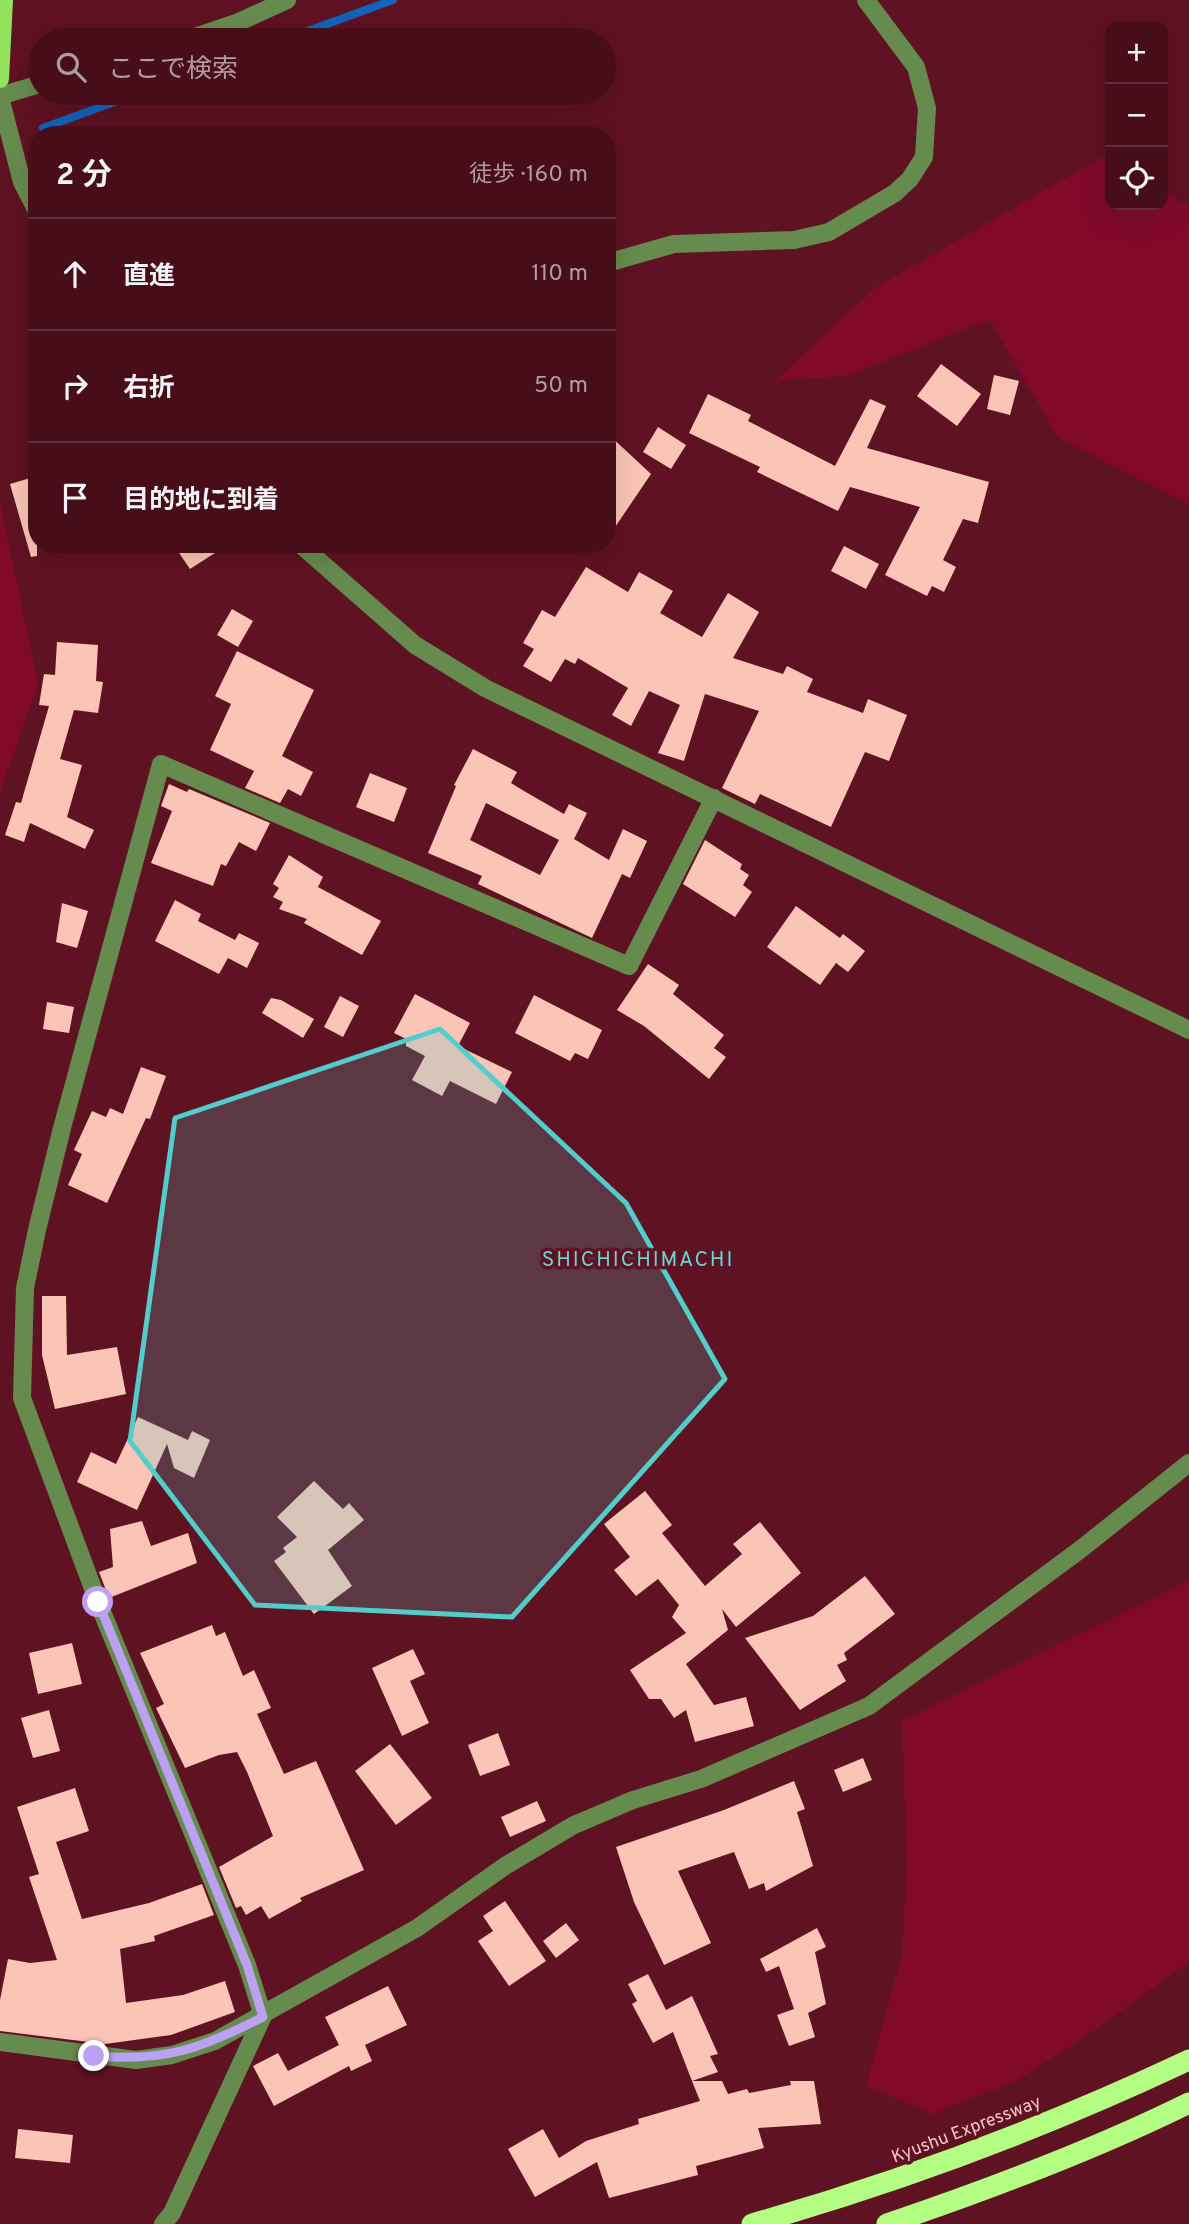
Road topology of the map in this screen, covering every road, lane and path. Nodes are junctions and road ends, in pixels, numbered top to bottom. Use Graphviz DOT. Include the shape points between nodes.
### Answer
graph roads {
  1 [pos="4,0"];
  2 [pos="287,0"];
  3 [pos="866,0"];
  4 [pos="221,28"];
  5 [pos="0,79"];
  6 [pos="28,88"];
  7 [pos="0,97"];
  8 [pos="28,194"];
  9 [pos="616,260"];
  10 [pos="310,553"];
  11 [pos="714,798"];
  12 [pos="1189,1030"];
  13 [pos="1189,1463"];
  14 [pos="263,2017"];
  15 [pos="0,2042"];
  16 [pos="1189,2060"];
  17 [pos="1189,2103"];
  18 [pos="163,2224"];
  19 [pos="752,2224"];
  20 [pos="887,2224"];
  1 -- 5 [label="main road"];
  2 -- 4 [label="street"];
  3 -- 9 [label="street" via="916,67 927,108 924,156 910,178 895,193 829,232 794,240 674,244"];
  6 -- 7 [label="street"];
  7 -- 8 [label="street"];
  10 -- 11 [label="street" via="426,652 485,688"];
  11 -- 12 [label="street"];
  11 -- 14 [label="street" via="629,966 161,764 37,1230 25,1288 22,1398 98,1602 247,1965"];
  13 -- 14 [label="street" via="869,1706 701,1779 574,1825 505,1866 417,1928"];
  14 -- 15 [label="street" via="215,2041 173,2055 136,2060"];
  14 -- 18 [label="street"];
  16 -- 19 [label="highway, Kyushu Expressway" via="967,2156"];
  17 -- 20 [label="highway" via="1133,2131 984,2191"];
}
